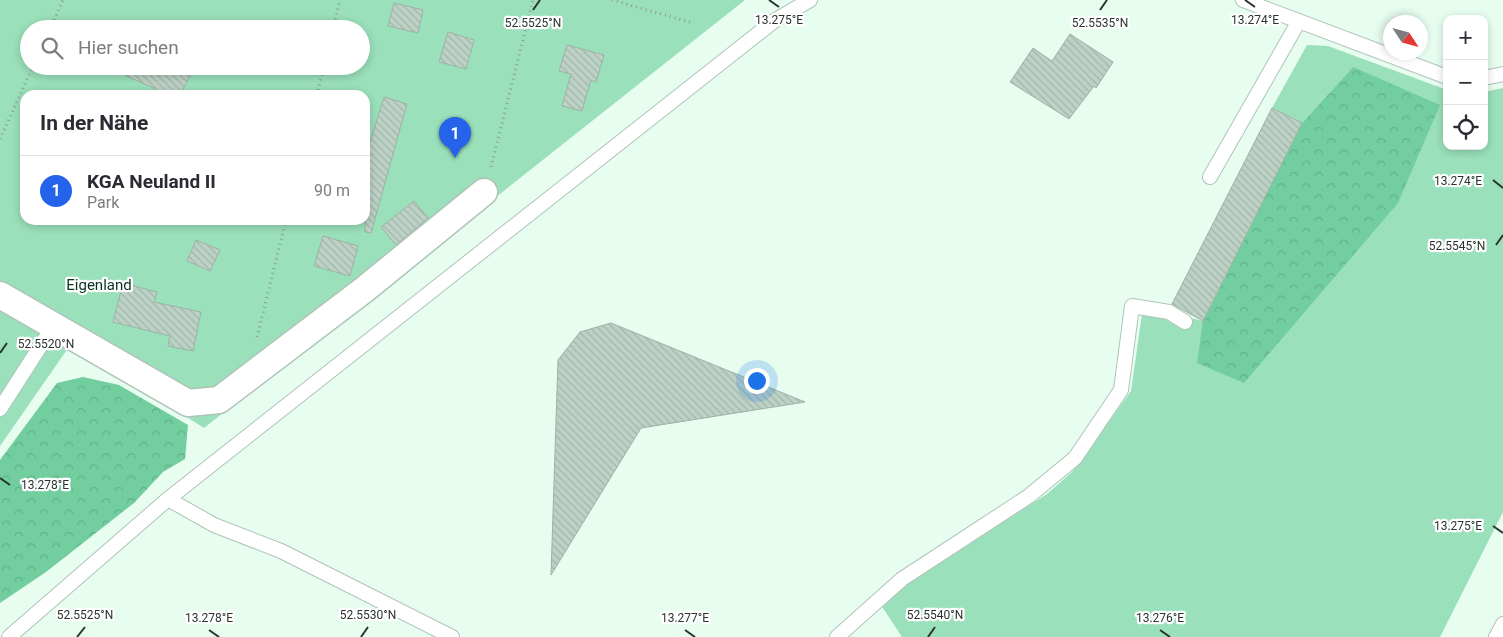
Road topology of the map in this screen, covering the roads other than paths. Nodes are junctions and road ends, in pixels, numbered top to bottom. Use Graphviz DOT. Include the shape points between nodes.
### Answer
graph roads {
  1 [pos="810,0"];
  2 [pos="1243,0"];
  3 [pos="1299,21"];
  4 [pos="1503,74"];
  5 [pos="1443,75"];
  6 [pos="1488,78"];
  7 [pos="1210,176"];
  8 [pos="484,192"];
  9 [pos="0,295"];
  10 [pos="1185,322"];
  11 [pos="54,325"];
  12 [pos="0,409"];
  13 [pos="168,499"];
  14 [pos="1503,624"];
  15 [pos="9,637"];
  16 [pos="452,637"];
  17 [pos="837,637"];
  18 [pos="1496,637"];
  1 -- 13 [label="lane" via="774,22"];
  2 -- 3 [label="lane"];
  3 -- 5 [label="lane"];
  3 -- 7 [label="lane"];
  4 -- 6 [label="lane"];
  8 -- 11 [label="street" via="365,289 220,400 188,403"];
  9 -- 11 [label="street"];
  10 -- 17 [label="lane" via="1169,312 1132,306 1121,390 1075,458 1029,496 902,578"];
  11 -- 12 [label="lane"];
  13 -- 15 [label="lane"];
  13 -- 16 [label="lane" via="214,525 280,551"];
  14 -- 18 [label="lane"];
}
